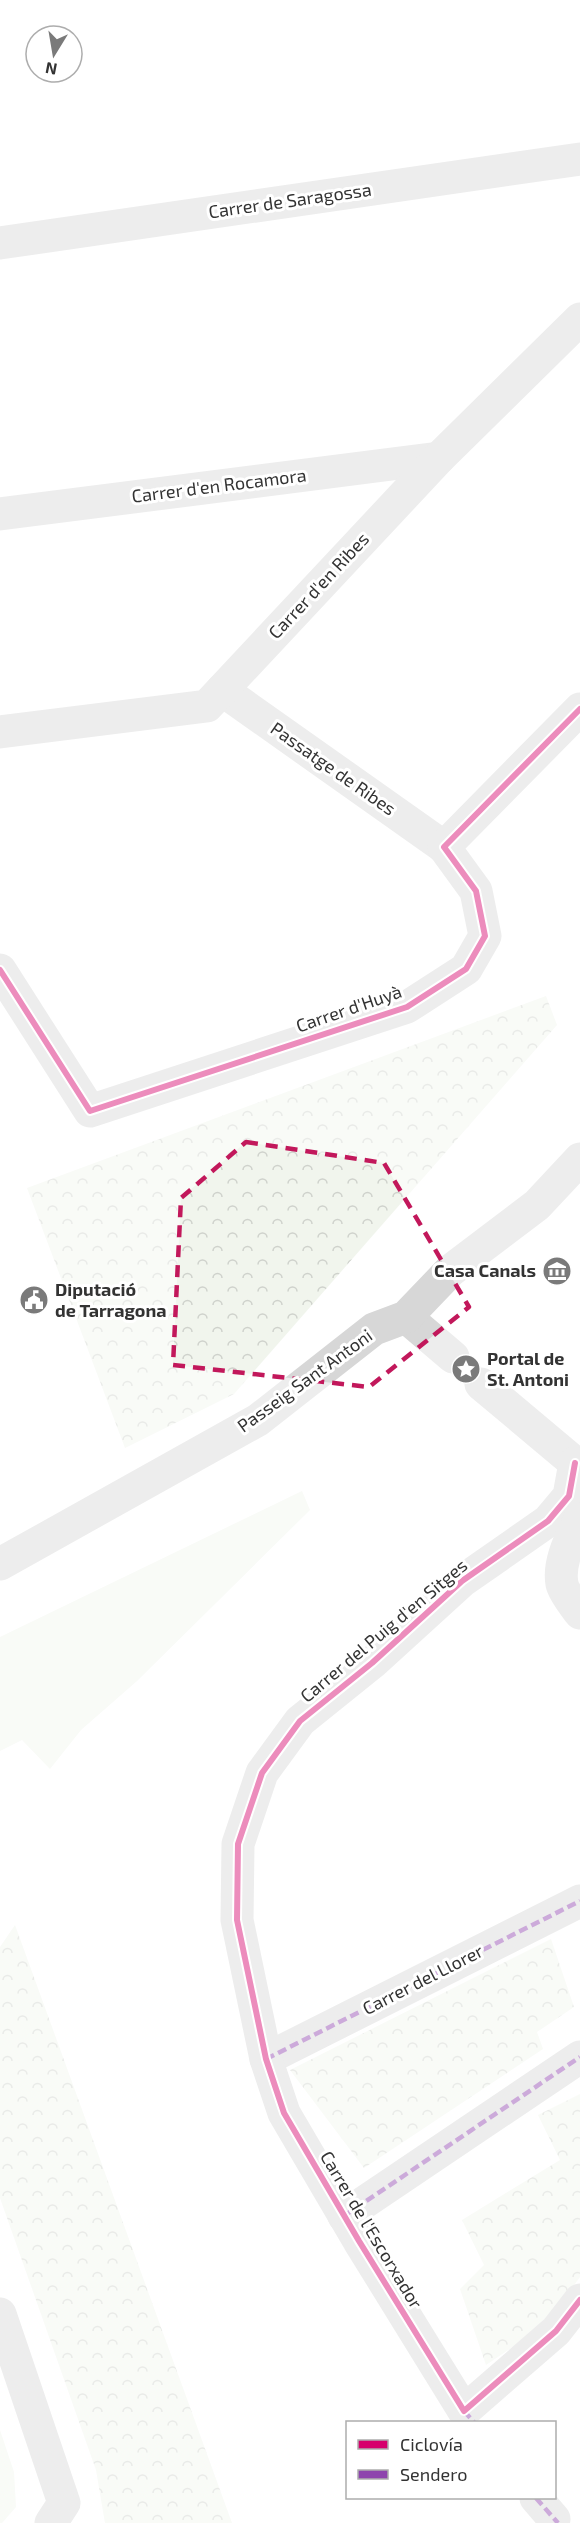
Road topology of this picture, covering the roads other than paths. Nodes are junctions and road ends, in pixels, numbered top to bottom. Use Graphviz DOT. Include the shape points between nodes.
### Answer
graph roads {
  1 [pos="580,159"];
  2 [pos="0,243"];
  3 [pos="580,319"];
  4 [pos="439,458"];
  5 [pos="0,514"];
  6 [pos="222,690"];
  7 [pos="580,710"];
  8 [pos="0,732"];
  9 [pos="444,847"];
  10 [pos="0,970"];
  11 [pos="580,1159"];
  12 [pos="406,1317"];
  13 [pos="453,1357"];
  14 [pos="481,1384"];
  15 [pos="577,1465"];
  16 [pos="580,1519"];
  17 [pos="0,1564"];
  18 [pos="580,1613"];
  19 [pos="580,1901"];
  20 [pos="580,2057"];
  21 [pos="266,2059"];
  22 [pos="344,2216"];
  23 [pos="580,2300"];
  24 [pos="0,2314"];
  25 [pos="469,2417"];
  26 [pos="51,2523"];
  1 -- 2 [label="street, Carrer de Saragossa"];
  3 -- 4 [label="street, Carrer d'en Ribes"];
  4 -- 5 [label="street, Carrer d'en Rocamora"];
  4 -- 6 [label="street, Carrer d'en Ribes"];
  6 -- 8 [label="street, Carrer d'en Ribes" via="207,706"];
  6 -- 9 [label="street, Passatge de Ribes"];
  7 -- 9 [label="street"];
  9 -- 10 [label="street, Carrer d'Huyà" via="476,891 485,936 466,969 407,1006 90,1111"];
  11 -- 12 [label="street, Passeig Sant Antoni" via="537,1205 450,1272"];
  12 -- 13 [label="street"];
  12 -- 17 [label="street, Passeig Sant Antoni" via="375,1329 258,1420"];
  14 -- 15 [label="street"];
  15 -- 21 [label="street, Carrer del Puig d'en Sitges" via="569,1496 548,1521 462,1581 372,1663 300,1721 262,1773 238,1844 237,1920"];
  16 -- 18 [label="street" via="568,1543 562,1586"];
  19 -- 21 [label="street, Carrer del Llorer"];
  20 -- 22 [label="street"];
  21 -- 22 [label="street, Carrer de l'Escorxador" via="284,2113"];
  22 -- 25 [label="street, Carrer de l'Escorxador"];
  23 -- 25 [label="street" via="556,2331"];
  24 -- 26 [label="street" via="64,2503"];
}
